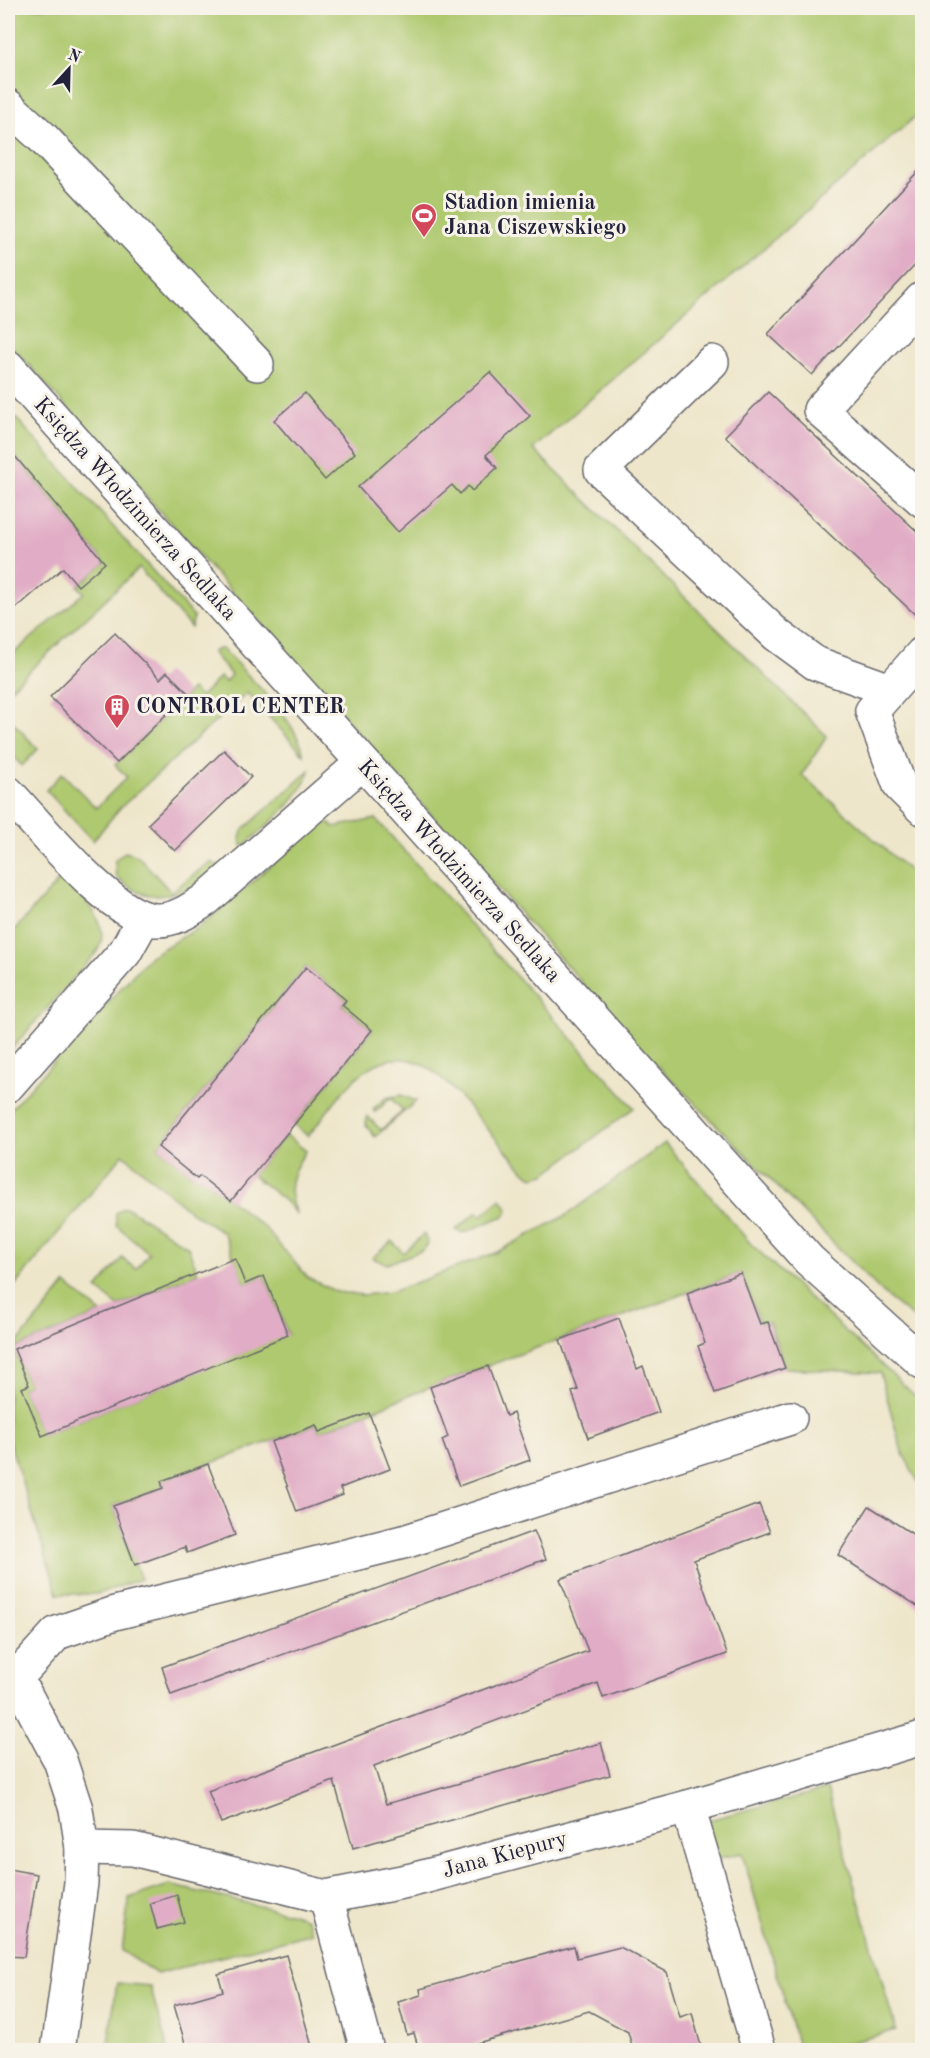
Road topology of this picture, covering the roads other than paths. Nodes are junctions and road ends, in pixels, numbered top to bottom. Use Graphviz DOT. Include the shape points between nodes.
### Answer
graph roads {
  1 [pos="8,106"];
  2 [pos="922,299"];
  3 [pos="712,362"];
  4 [pos="257,364"];
  5 [pos="8,368"];
  6 [pos="920,494"];
  7 [pos="922,654"];
  8 [pos="890,690"];
  9 [pos="362,763"];
  10 [pos="8,792"];
  11 [pos="922,808"];
  12 [pos="144,918"];
  13 [pos="8,1085"];
  14 [pos="922,1362"];
  15 [pos="790,1418"];
  16 [pos="11,1676"];
  17 [pos="922,1738"];
  18 [pos="688,1807"];
  19 [pos="82,1848"];
  20 [pos="326,1897"];
  21 [pos="58,2050"];
  22 [pos="367,2050"];
  23 [pos="759,2050"];
  1 -- 4 [label="street"];
  2 -- 6 [label="street" via="820,410"];
  3 -- 8 [label="street" via="601,470 786,642 815,663"];
  5 -- 9 [label="street, Księdza Włodzimierza Sedlaka"];
  7 -- 8 [label="street"];
  8 -- 11 [label="street" via="872,711 900,786"];
  9 -- 12 [label="street" via="205,900 168,920"];
  9 -- 14 [label="street, Księdza Włodzimierza Sedlaka" via="809,1260"];
  10 -- 12 [label="street" via="113,900"];
  12 -- 13 [label="street" via="124,952"];
  15 -- 16 [label="street" via="406,1541 115,1613 57,1633"];
  16 -- 19 [label="street" via="60,1761 76,1809"];
  17 -- 18 [label="street, Jana Kiepury"];
  18 -- 20 [label="street, Jana Kiepury" via="412,1880"];
  18 -- 23 [label="street"];
  19 -- 20 [label="street, Jana Kiepury" via="133,1849"];
  19 -- 21 [label="street" via="81,1883"];
  20 -- 22 [label="street"];
}
